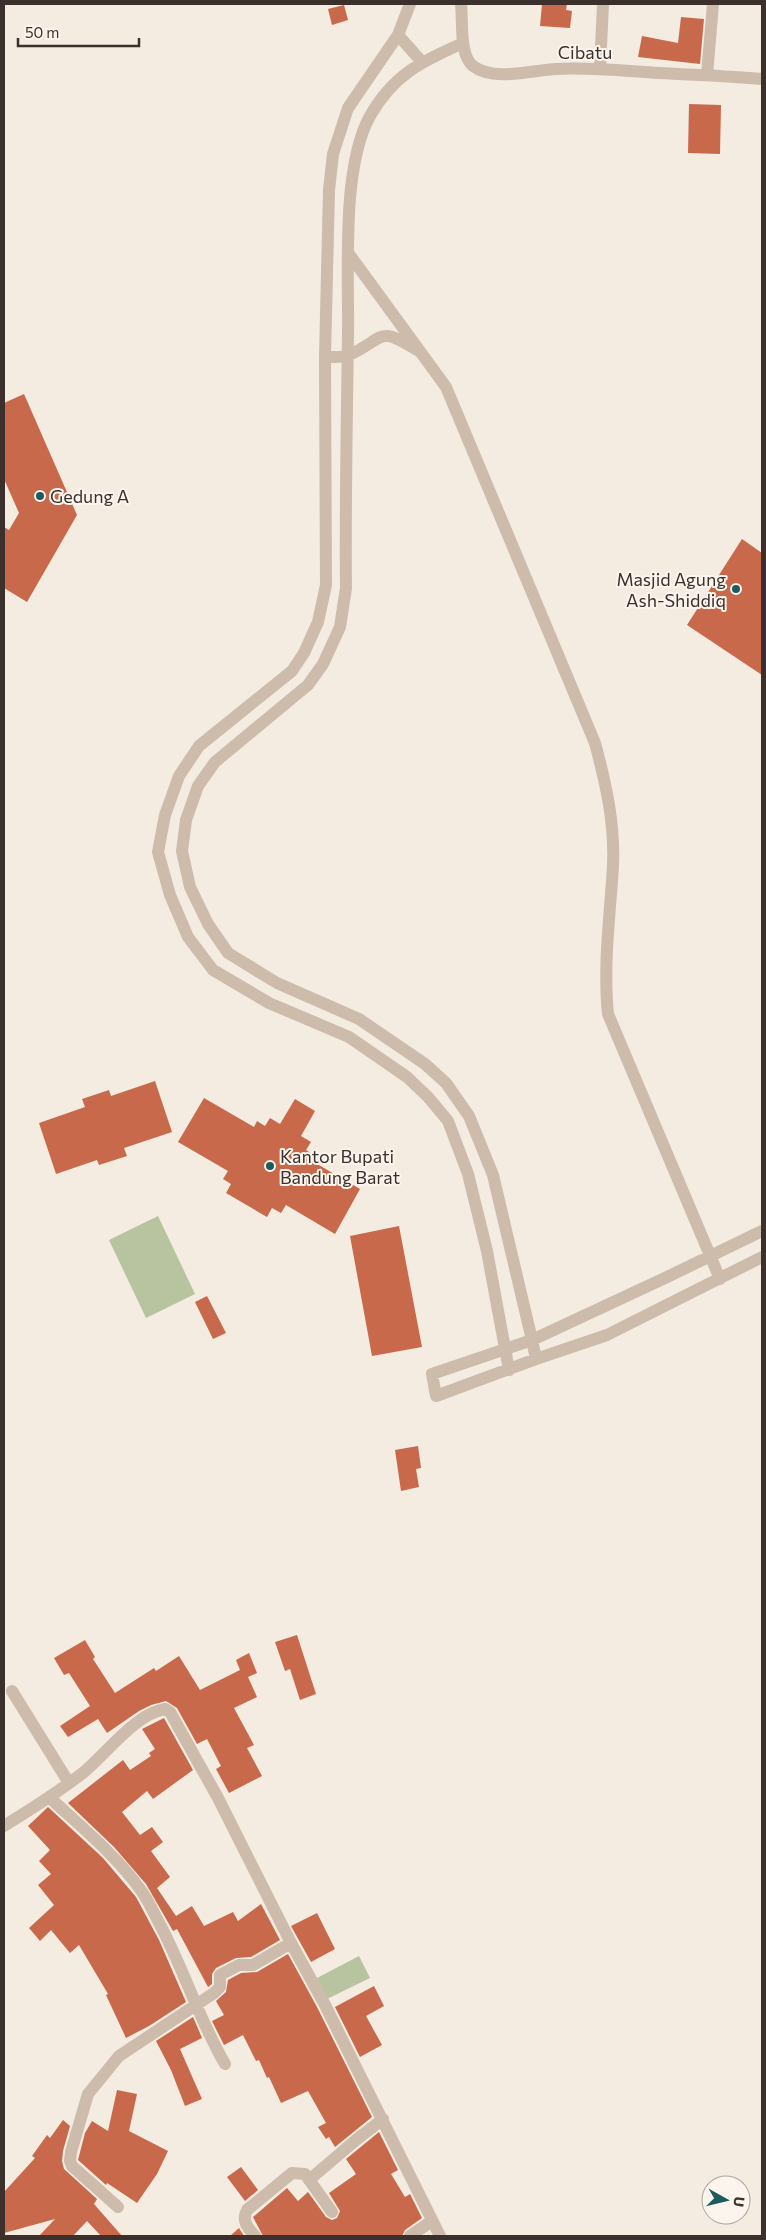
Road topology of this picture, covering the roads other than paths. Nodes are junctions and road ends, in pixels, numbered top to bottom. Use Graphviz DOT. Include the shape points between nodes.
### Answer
graph roads {
  1 [pos="410,4"];
  2 [pos="461,4"];
  3 [pos="603,4"];
  4 [pos="713,4"];
  5 [pos="398,35"];
  6 [pos="463,43"];
  7 [pos="422,62"];
  8 [pos="600,68"];
  9 [pos="708,75"];
  10 [pos="762,78"];
  11 [pos="348,108"];
  12 [pos="370,118"];
  13 [pos="350,254"];
  14 [pos="423,354"];
  15 [pos="348,356"];
  16 [pos="326,357"];
  17 [pos="762,1230"];
  18 [pos="711,1256"];
  19 [pos="762,1257"];
  20 [pos="720,1279"];
  21 [pos="532,1340"];
  22 [pos="505,1348"];
  23 [pos="536,1359"];
  24 [pos="509,1370"];
  25 [pos="12,1691"];
  26 [pos="69,1783"];
  27 [pos="49,1797"];
  28 [pos="4,1826"];
  29 [pos="291,1942"];
  30 [pos="196,2005"];
  31 [pos="225,2064"];
  32 [pos="383,2119"];
  33 [pos="309,2180"];
  34 [pos="118,2207"];
  35 [pos="332,2212"];
  36 [pos="432,2221"];
  37 [pos="255,2236"];
  38 [pos="410,2236"];
  39 [pos="440,2236"];
  1 -- 5 [label="street"];
  2 -- 6 [label="street, Cibatu"];
  3 -- 8 [label="street"];
  4 -- 9 [label="street"];
  5 -- 7 [label="street"];
  5 -- 11 [label="street"];
  6 -- 7 [label="street"];
  6 -- 8 [label="street, Cibatu" via="466,56 474,66 502,74"];
  7 -- 12 [label="street" via="389,89"];
  8 -- 9 [label="street, Cibatu"];
  9 -- 10 [label="street, Cibatu"];
  11 -- 12 [label="street"];
  11 -- 16 [label="street" via="332,154"];
  12 -- 13 [label="street" via="355,159"];
  13 -- 14 [label="street"];
  13 -- 15 [label="street"];
  14 -- 15 [label="street" via="395,336 377,337"];
  14 -- 18 [label="street" via="446,387 595,743 611,811 613,865 605,988 608,1014"];
  15 -- 16 [label="street"];
  15 -- 21 [label="street" via="346,588 340,627 323,664 308,685 215,762 198,786 186,820 182,851 190,887 208,924 228,954 277,983 359,1019 426,1064 446,1083 469,1116 493,1175"];
  16 -- 22 [label="street" via="326,584 318,622 292,671 199,746 179,776 165,815 158,852 170,895 188,937 213,970 269,1003 349,1037 408,1077 448,1121 468,1174 487,1251"];
  17 -- 18 [label="street"];
  18 -- 20 [label="street"];
  18 -- 21 [label="street"];
  19 -- 20 [label="street"];
  20 -- 23 [label="street" via="608,1335"];
  21 -- 22 [label="street"];
  21 -- 23 [label="street"];
  22 -- 24 [label="street"];
  22 -- 24 [label="street" via="432,1374 436,1396"];
  23 -- 24 [label="street"];
  25 -- 26 [label="street"];
  26 -- 27 [label="street"];
  26 -- 29 [label="street" via="125,1732 165,1708 218,1798"];
  27 -- 28 [label="street"];
  27 -- 30 [label="street" via="106,1850 141,1890 175,1954"];
  29 -- 30 [label="street" via="253,1965 239,1965 220,1975 220,1986"];
  29 -- 32 [label="street"];
  30 -- 31 [label="street"];
  30 -- 34 [label="street" via="119,2056 88,2094 70,2161"];
  32 -- 33 [label="street"];
  32 -- 36 [label="street"];
  33 -- 35 [label="street"];
  33 -- 37 [label="street" via="305,2174 292,2173 250,2207 244,2216 245,2222"];
  36 -- 38 [label="street"];
  36 -- 39 [label="street"];
}
